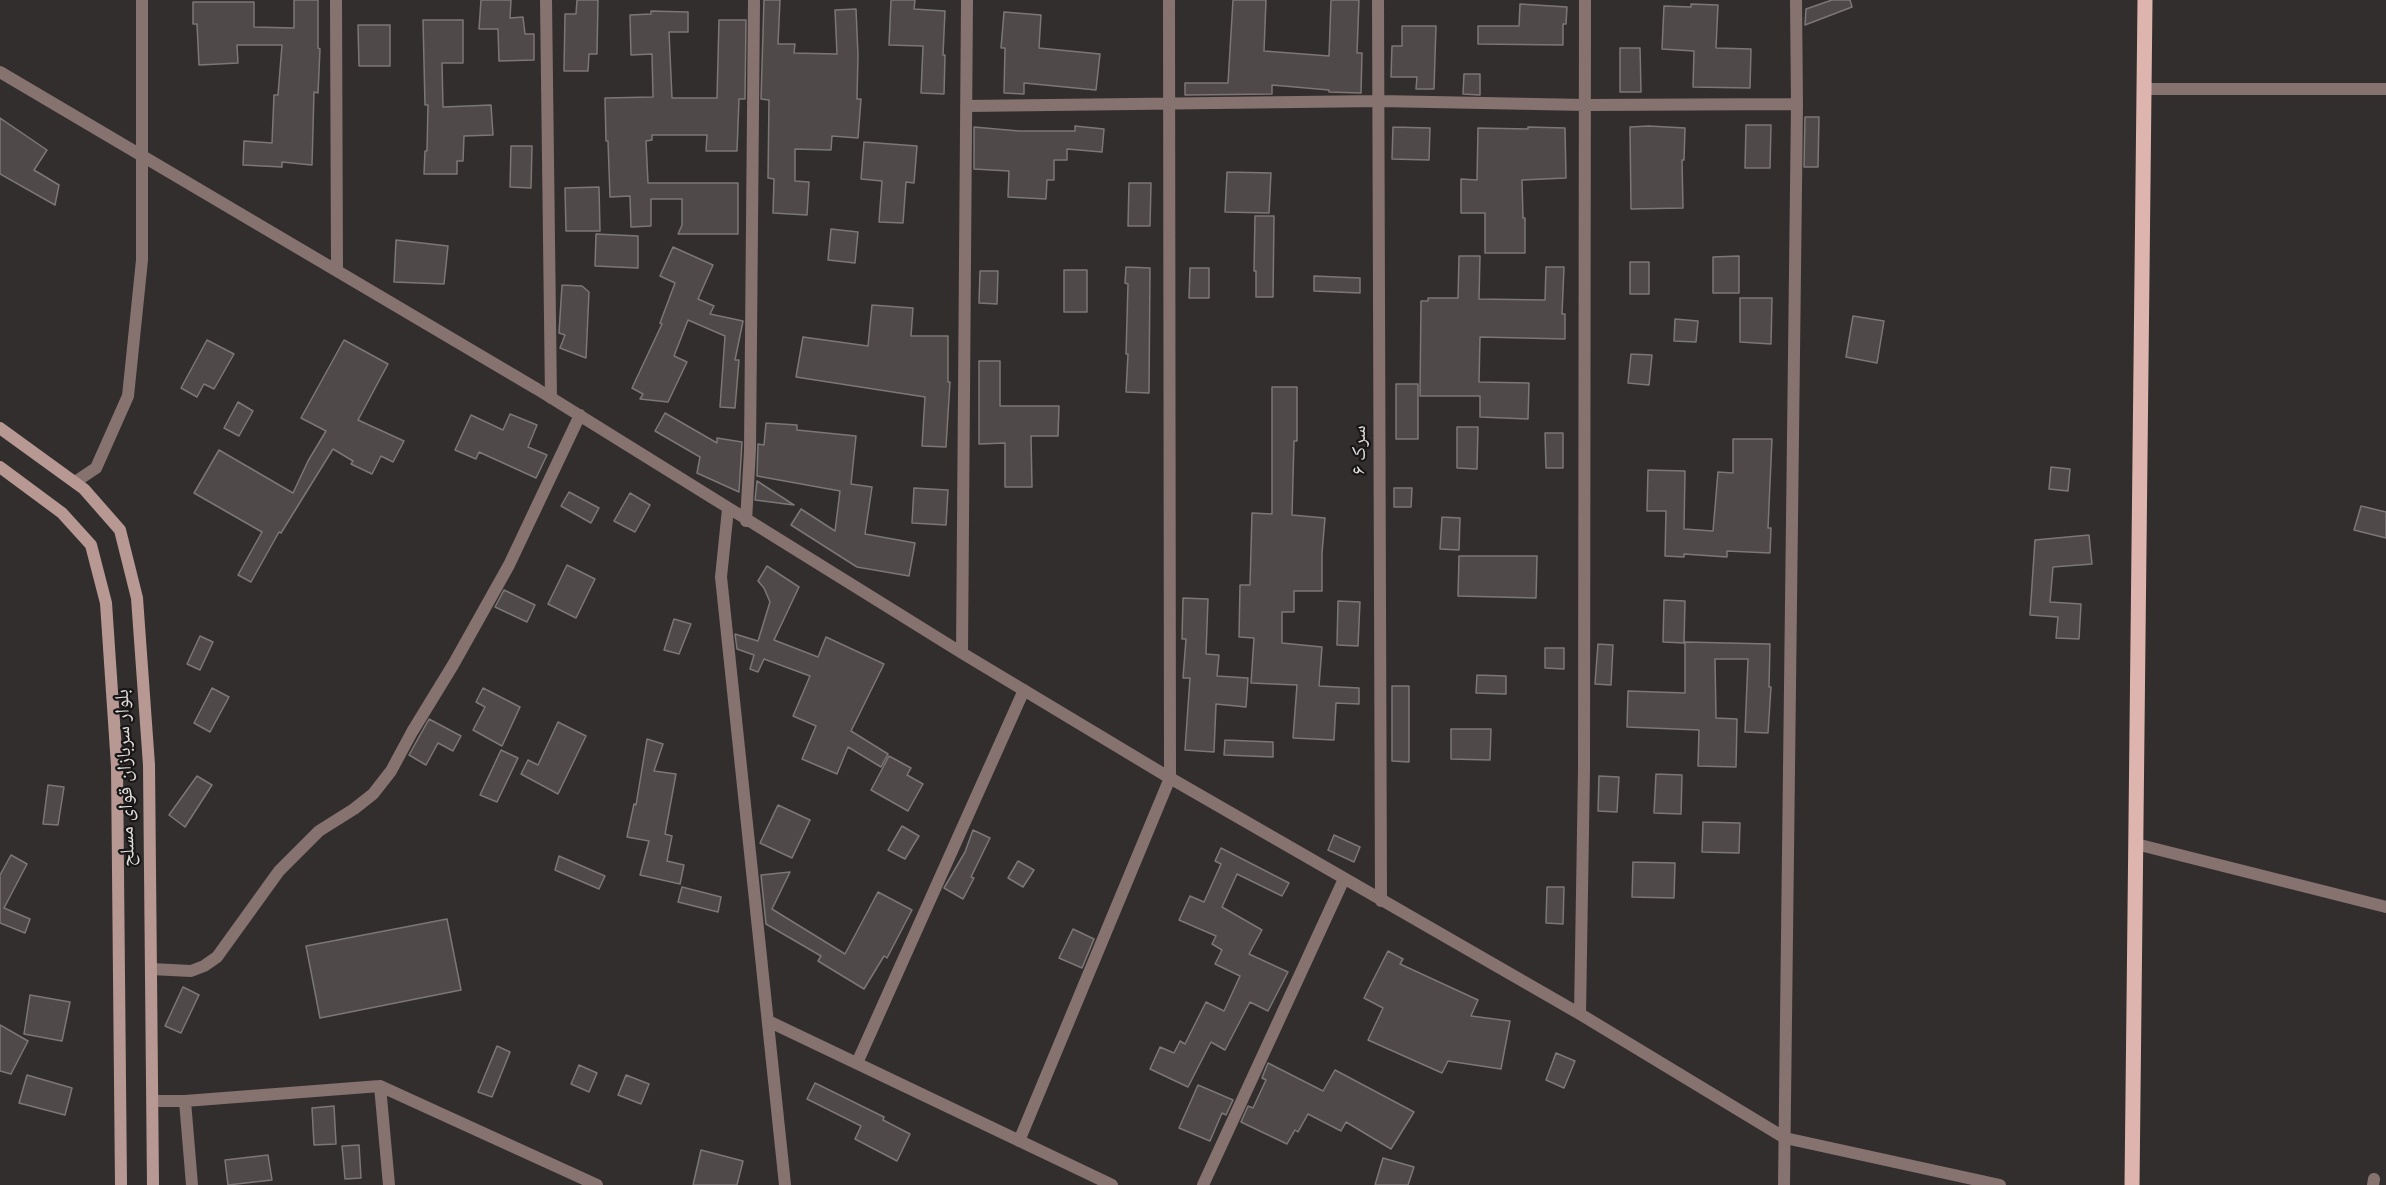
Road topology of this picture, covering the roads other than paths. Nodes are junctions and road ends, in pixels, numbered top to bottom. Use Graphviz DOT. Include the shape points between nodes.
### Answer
graph roads {
  1 [pos="142,0"];
  2 [pos="336,0"];
  3 [pos="546,0"];
  4 [pos="754,0"];
  5 [pos="966,0"];
  6 [pos="1169,0"];
  7 [pos="1378,0"];
  8 [pos="1585,0"];
  9 [pos="1796,0"];
  10 [pos="2145,0"];
  11 [pos="0,72"];
  12 [pos="2144,89"];
  13 [pos="2386,89"];
  14 [pos="1380,101"];
  15 [pos="1170,103"];
  16 [pos="1797,104"];
  17 [pos="1586,105"];
  18 [pos="967,106"];
  19 [pos="143,156"];
  20 [pos="337,271"];
  21 [pos="552,398"];
  22 [pos="579,416"];
  23 [pos="0,428"];
  24 [pos="0,467"];
  25 [pos="75,482"];
  26 [pos="728,509"];
  27 [pos="746,520"];
  28 [pos="962,653"];
  29 [pos="1024,690"];
  30 [pos="1170,778"];
  31 [pos="2136,844"];
  32 [pos="1344,879"];
  33 [pos="1381,901"];
  34 [pos="2386,907"];
  35 [pos="151,969"];
  36 [pos="1580,1014"];
  37 [pos="768,1021"];
  38 [pos="857,1063"];
  39 [pos="380,1086"];
  40 [pos="153,1101"];
  41 [pos="185,1101"];
  42 [pos="1785,1138"];
  43 [pos="1019,1141"];
  44 [pos="1084,1172"];
  45 [pos="584,1182"];
  46 [pos="121,1185"];
  47 [pos="153,1185"];
  48 [pos="192,1185"];
  49 [pos="389,1185"];
  50 [pos="597,1185"];
  51 [pos="785,1185"];
  52 [pos="1084,1185"];
  53 [pos="1112,1185"];
  54 [pos="1203,1185"];
  55 [pos="1784,1185"];
  56 [pos="2000,1185"];
  57 [pos="2132,1185"];
  1 -- 19 [label="street"];
  2 -- 20 [label="street"];
  3 -- 21 [label="street"];
  4 -- 27 [label="street"];
  5 -- 18 [label="street"];
  6 -- 15 [label="street"];
  7 -- 14 [label="street, سرک ۶"];
  8 -- 17 [label="street"];
  9 -- 16 [label="street"];
  10 -- 12 [label="main road"];
  11 -- 19 [label="street"];
  12 -- 13 [label="street"];
  12 -- 31 [label="main road"];
  14 -- 15 [label="street"];
  14 -- 17 [label="street"];
  14 -- 33 [label="street, سرک ۶"];
  15 -- 18 [label="street"];
  15 -- 30 [label="street"];
  16 -- 17 [label="street"];
  16 -- 42 [label="street"];
  17 -- 36 [label="street"];
  18 -- 28 [label="street"];
  19 -- 20 [label="street"];
  19 -- 25 [label="street" via="142,260 128,396 96,468"];
  20 -- 21 [label="street"];
  21 -- 22 [label="street"];
  22 -- 26 [label="street"];
  22 -- 35 [label="street" via="509,566 392,771 374,794 319,831 279,871 217,957 191,971"];
  23 -- 25 [label="main road, بلوار سربازان قوای مسلح"];
  24 -- 46 [label="main road, بلوار سربازان قوای مسلح" via="62,513 91,545 106,603 117,766"];
  25 -- 35 [label="main road, بلوار سربازان قوای مسلح" via="120,530 137,598 149,765"];
  26 -- 27 [label="street"];
  26 -- 37 [label="street" via="721,577"];
  27 -- 28 [label="street"];
  28 -- 29 [label="street"];
  29 -- 30 [label="street"];
  29 -- 38 [label="street"];
  30 -- 32 [label="street"];
  30 -- 43 [label="street"];
  31 -- 34 [label="street"];
  31 -- 57 [label="main road"];
  32 -- 33 [label="street"];
  32 -- 54 [label="street"];
  33 -- 36 [label="street"];
  35 -- 40 [label="main road, بلوار سربازان قوای مسلح"];
  36 -- 42 [label="street"];
  37 -- 38 [label="street"];
  37 -- 51 [label="street"];
  38 -- 43 [label="street"];
  39 -- 41 [label="street"];
  39 -- 45 [label="street"];
  39 -- 49 [label="street"];
  40 -- 41 [label="street"];
  40 -- 47 [label="main road, بلوار سربازان قوای مسلح"];
  41 -- 48 [label="street"];
  42 -- 55 [label="street"];
  42 -- 56 [label="street"];
  43 -- 44 [label="street"];
  44 -- 52 [label="street"];
  44 -- 53 [label="street"];
  45 -- 50 [label="street"];
}
